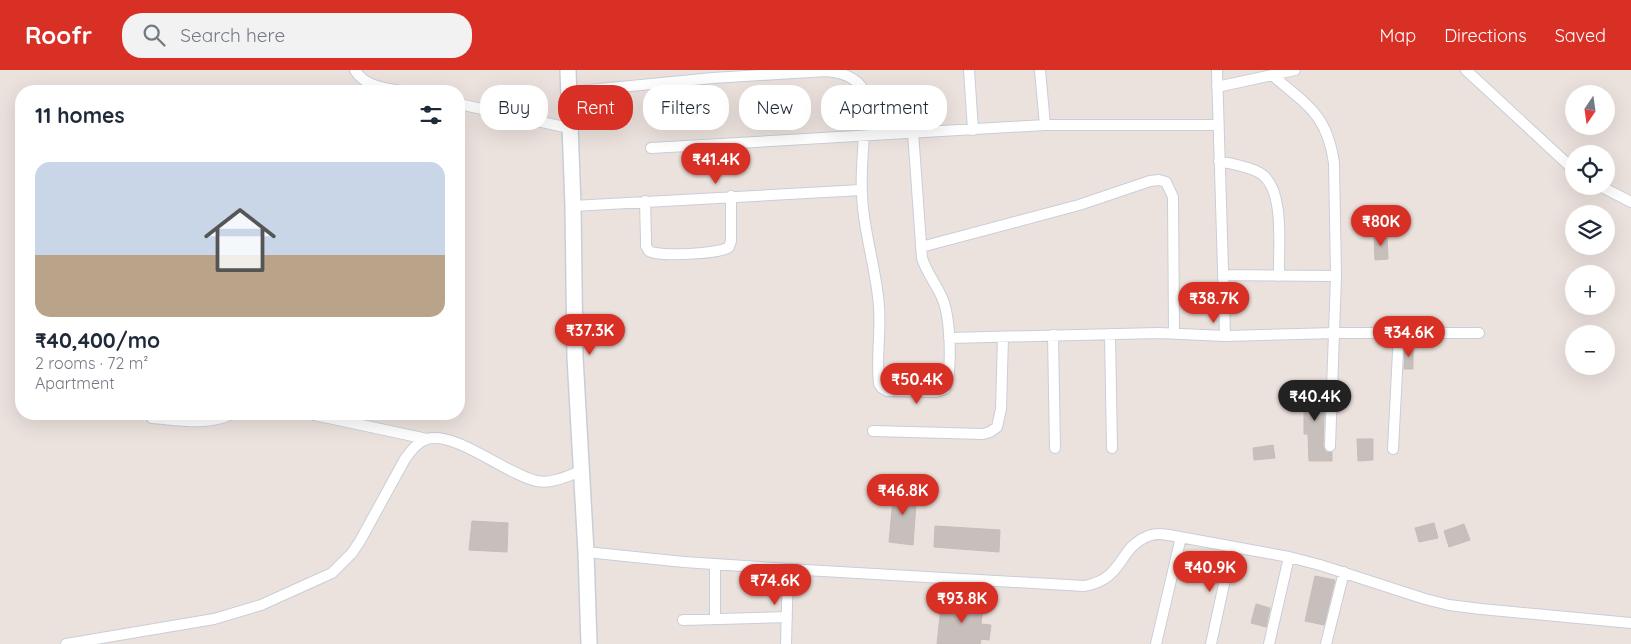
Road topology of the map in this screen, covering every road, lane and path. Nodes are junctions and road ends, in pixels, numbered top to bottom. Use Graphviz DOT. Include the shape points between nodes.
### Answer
graph roads {
  1 [pos="355,70"];
  2 [pos="568,70"];
  3 [pos="969,70"];
  4 [pos="1040,70"];
  5 [pos="1217,70"];
  6 [pos="1295,70"];
  7 [pos="1466,70"];
  8 [pos="1272,75"];
  9 [pos="376,85"];
  10 [pos="569,85"];
  11 [pos="633,86"];
  12 [pos="1217,87"];
  13 [pos="465,105"];
  14 [pos="1218,125"];
  15 [pos="558,126"];
  16 [pos="1045,126"];
  17 [pos="569,130"];
  18 [pos="973,130"];
  19 [pos="913,132"];
  20 [pos="876,134"];
  21 [pos="864,136"];
  22 [pos="651,148"];
  23 [pos="1219,161"];
  24 [pos="1565,162"];
  25 [pos="861,190"];
  26 [pos="1615,194"];
  27 [pos="731,196"];
  28 [pos="645,201"];
  29 [pos="1631,202"];
  30 [pos="573,206"];
  31 [pos="921,247"];
  32 [pos="1223,276"];
  33 [pos="1279,276"];
  34 [pos="1336,276"];
  35 [pos="1479,332"];
  36 [pos="1174,333"];
  37 [pos="1335,333"];
  38 [pos="1399,333"];
  39 [pos="1110,334"];
  40 [pos="1003,336"];
  41 [pos="1053,336"];
  42 [pos="1225,336"];
  43 [pos="949,338"];
  44 [pos="187,420"];
  45 [pos="215,420"];
  46 [pos="338,420"];
  47 [pos="873,430"];
  48 [pos="427,439"];
  49 [pos="1330,446"];
  50 [pos="1055,448"];
  51 [pos="1112,448"];
  52 [pos="1393,449"];
  53 [pos="581,471"];
  54 [pos="1181,537"];
  55 [pos="1232,547"];
  56 [pos="586,552"];
  57 [pos="1289,557"];
  58 [pos="715,564"];
  59 [pos="788,569"];
  60 [pos="1344,572"];
  61 [pos="787,617"];
  62 [pos="684,620"];
  63 [pos="715,620"];
  64 [pos="1631,623"];
  65 [pos="66,644"];
  66 [pos="589,644"];
  67 [pos="786,644"];
  68 [pos="1156,644"];
  69 [pos="1211,644"];
  70 [pos="1269,644"];
  71 [pos="1326,644"];
  1 -- 9 [label="street" via="366,82"];
  2 -- 10 [label="street"];
  3 -- 18 [label="street"];
  4 -- 16 [label="street"];
  5 -- 12 [label="street"];
  6 -- 8 [label="street"];
  7 -- 24 [label="street"];
  8 -- 12 [label="street"];
  8 -- 34 [label="street" via="1313,110 1327,133 1334,163"];
  11 -- 20 [label="street" via="840,72 852,77 863,88"];
  12 -- 14 [label="street"];
  13 -- 15 [label="street"];
  14 -- 16 [label="street"];
  14 -- 23 [label="street"];
  16 -- 18 [label="street"];
  17 -- 30 [label="street"];
  18 -- 19 [label="street"];
  19 -- 20 [label="street"];
  19 -- 31 [label="street"];
  20 -- 21 [label="street"];
  21 -- 22 [label="street"];
  21 -- 25 [label="street"];
  23 -- 32 [label="street"];
  23 -- 33 [label="street" via="1252,169 1270,182 1278,207"];
  25 -- 27 [label="street"];
  25 -- 43 [label="street" via="880,308 879,384 894,392 936,392 945,388"];
  26 -- 29 [label="street"];
  27 -- 28 [label="street"];
  27 -- 28 [label="street" via="731,241 729,247 719,252 661,255 649,251 646,246"];
  28 -- 30 [label="street"];
  30 -- 53 [label="street" via="575,357"];
  31 -- 36 [label="street" via="1150,181 1166,182 1173,197"];
  31 -- 43 [label="street" via="925,268 945,307"];
  32 -- 33 [label="street"];
  32 -- 42 [label="street"];
  33 -- 34 [label="street"];
  34 -- 37 [label="street"];
  35 -- 38 [label="street"];
  36 -- 39 [label="street"];
  36 -- 42 [label="street"];
  37 -- 38 [label="street"];
  37 -- 42 [label="street"];
  37 -- 49 [label="street"];
  38 -- 52 [label="street"];
  39 -- 41 [label="street"];
  39 -- 51 [label="street"];
  40 -- 41 [label="street"];
  40 -- 43 [label="street"];
  40 -- 47 [label="street" via="1001,409 997,427 983,434"];
  41 -- 50 [label="street"];
  44 -- 45 [label="street"];
  46 -- 48 [label="street"];
  48 -- 53 [label="street" via="441,438 457,443 538,481 560,479"];
  48 -- 65 [label="street" via="414,447 405,459 352,554 332,573 239,612"];
  53 -- 56 [label="street"];
  54 -- 55 [label="street"];
  54 -- 59 [label="street" via="1146,536 1106,579 1084,586"];
  54 -- 68 [label="street"];
  55 -- 57 [label="street"];
  55 -- 69 [label="street"];
  56 -- 58 [label="street"];
  56 -- 66 [label="street"];
  57 -- 60 [label="street"];
  57 -- 70 [label="street"];
  58 -- 59 [label="street"];
  58 -- 63 [label="street"];
  59 -- 61 [label="street"];
  60 -- 64 [label="street" via="1449,605"];
  60 -- 71 [label="street"];
  61 -- 63 [label="street"];
  61 -- 67 [label="street"];
  62 -- 63 [label="street"];
}
